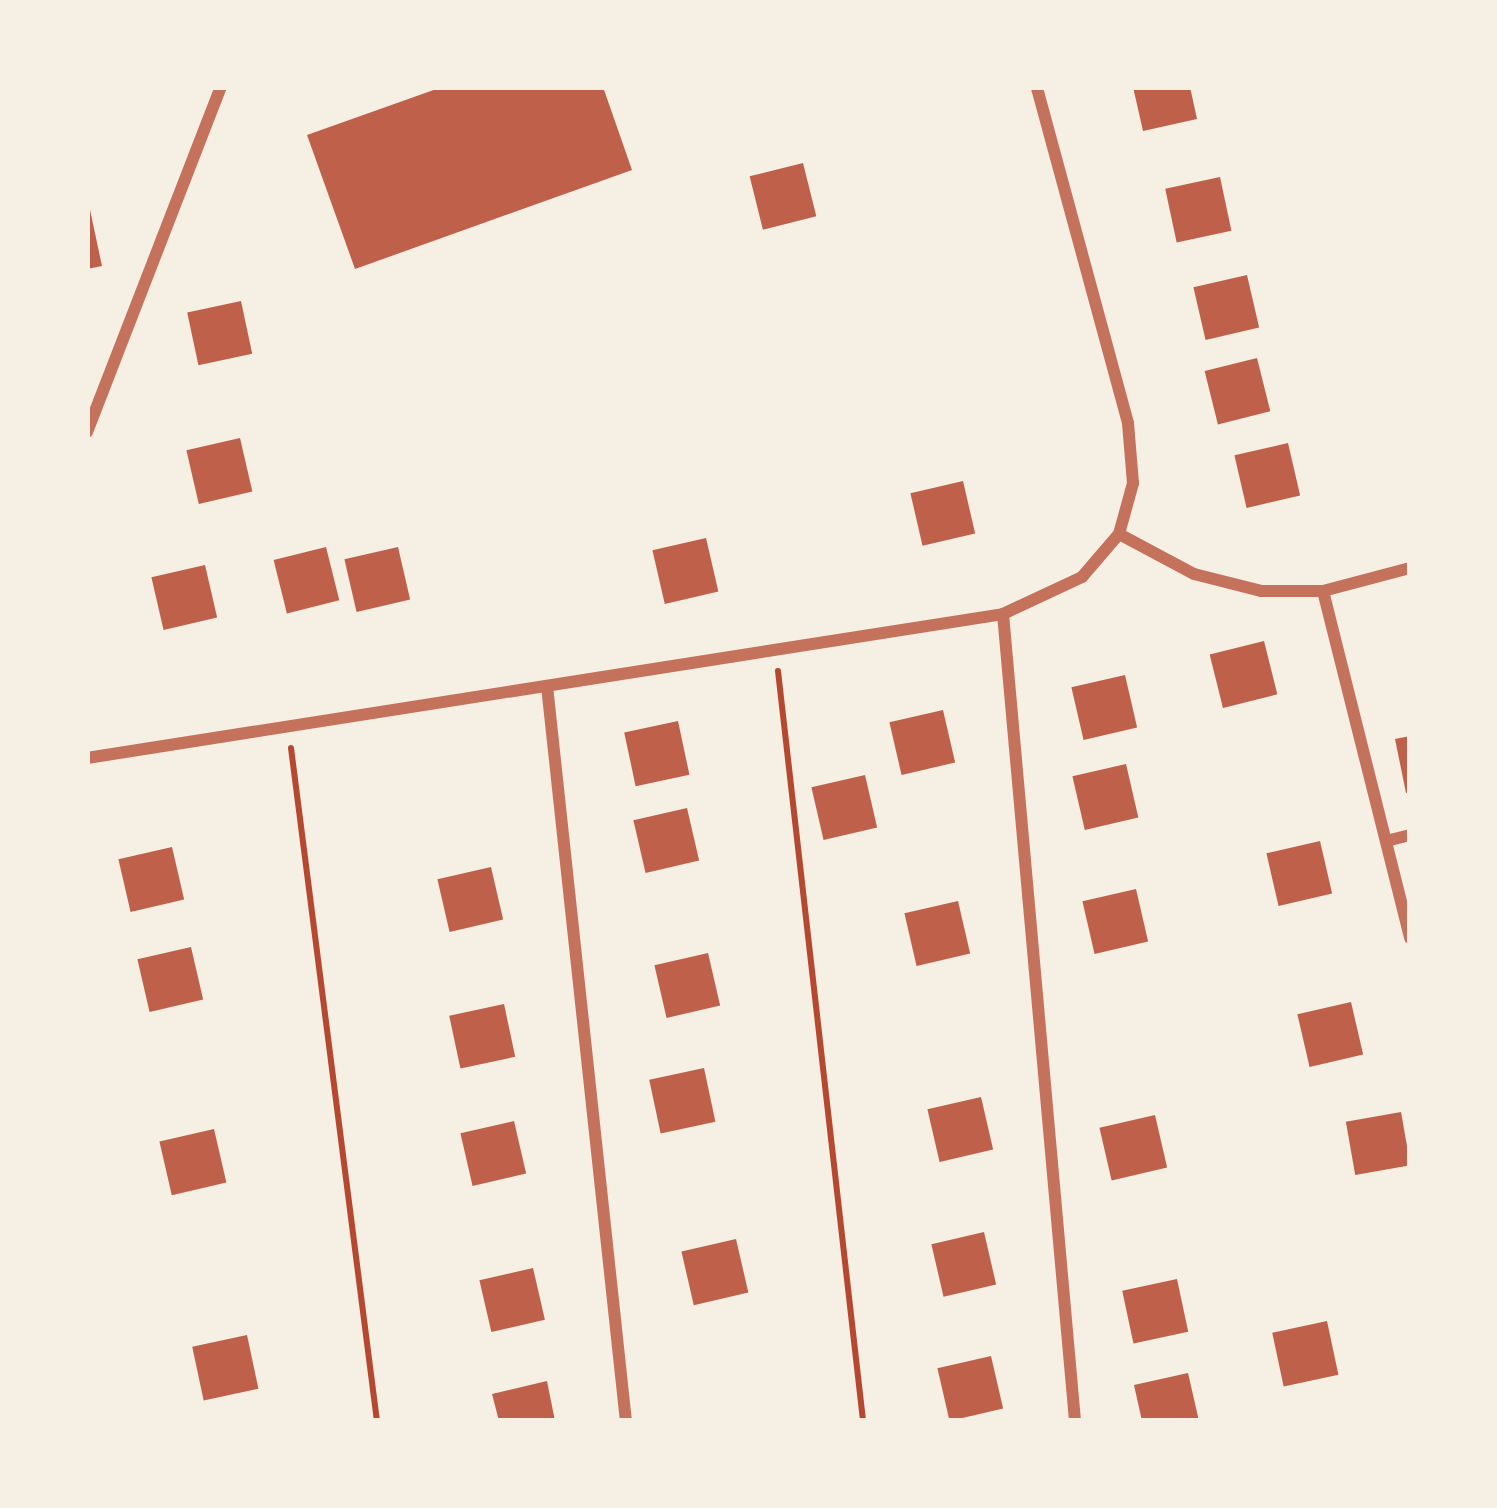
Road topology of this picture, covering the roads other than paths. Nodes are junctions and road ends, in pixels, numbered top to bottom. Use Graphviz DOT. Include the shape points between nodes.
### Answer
graph roads {
  1 [pos="221,87"];
  2 [pos="1037,87"];
  3 [pos="87,432"];
  4 [pos="1119,534"];
  5 [pos="1410,568"];
  6 [pos="1323,592"];
  7 [pos="1004,614"];
  8 [pos="547,686"];
  9 [pos="87,758"];
  10 [pos="1410,835"];
  11 [pos="1385,841"];
  12 [pos="1410,938"];
  13 [pos="626,1421"];
  14 [pos="1075,1421"];
  1 -- 3 [label="street"];
  2 -- 4 [label="street" via="1128,423 1132,483"];
  4 -- 6 [label="street" via="1194,574 1262,591"];
  4 -- 7 [label="street" via="1082,577"];
  5 -- 6 [label="street"];
  6 -- 11 [label="street"];
  7 -- 8 [label="street"];
  7 -- 14 [label="street"];
  8 -- 9 [label="street"];
  8 -- 13 [label="street"];
  10 -- 11 [label="street"];
  11 -- 12 [label="street"];
}
